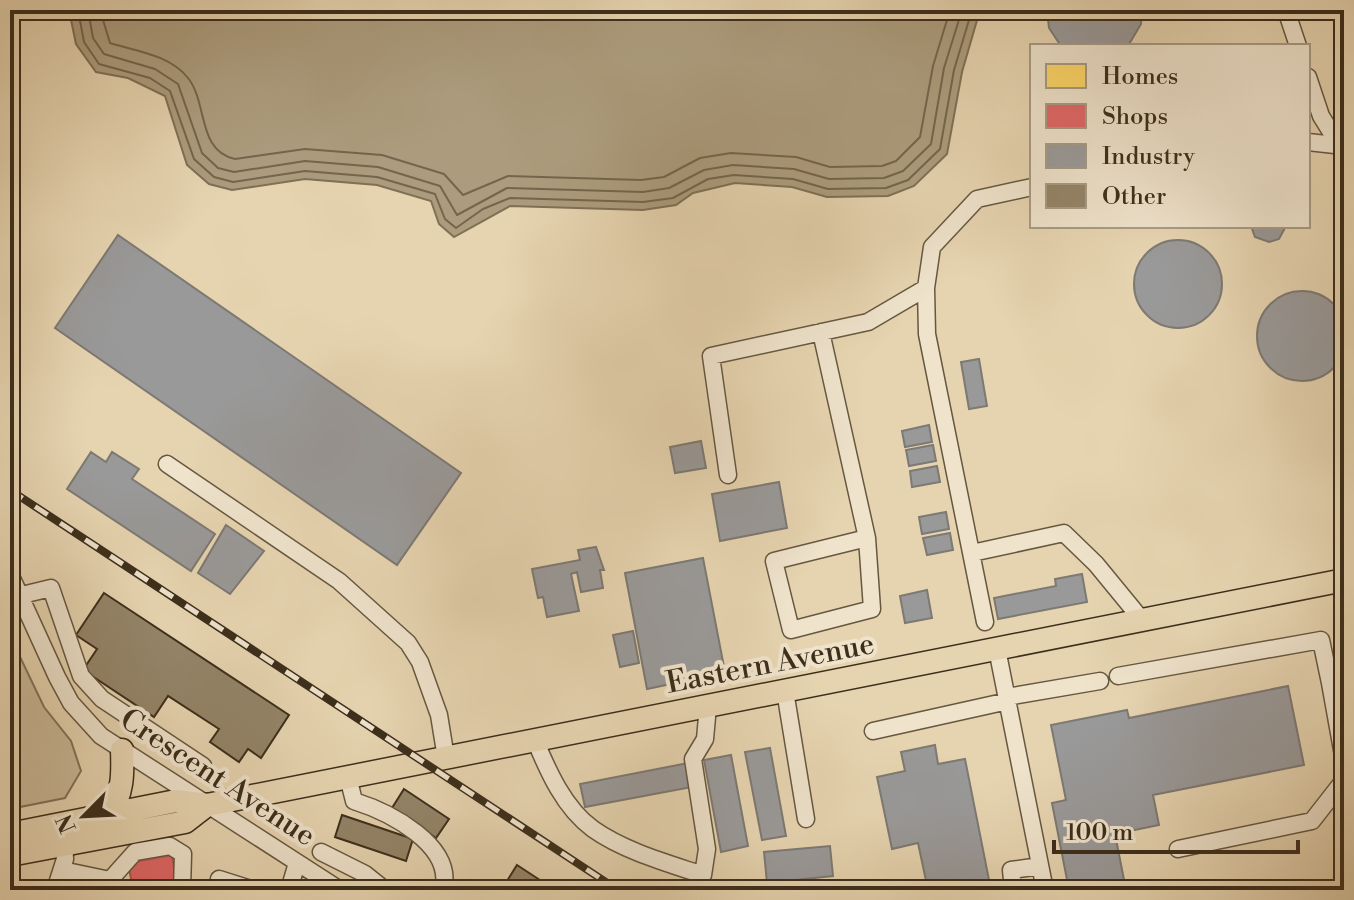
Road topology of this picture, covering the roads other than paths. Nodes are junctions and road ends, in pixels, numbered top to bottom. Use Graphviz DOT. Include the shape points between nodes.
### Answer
graph roads {
  1 [pos="1286,10"];
  2 [pos="1297,44"];
  3 [pos="1310,83"];
  4 [pos="1310,142"];
  5 [pos="1343,149"];
  6 [pos="1030,187"];
  7 [pos="926,288"];
  8 [pos="821,332"];
  9 [pos="167,464"];
  10 [pos="728,475"];
  11 [pos="867,538"];
  12 [pos="972,553"];
  13 [pos="10,574"];
  14 [pos="1344,580"];
  15 [pos="22,595"];
  16 [pos="1142,620"];
  17 [pos="985,622"];
  18 [pos="997,649"];
  19 [pos="1118,676"];
  20 [pos="1100,681"];
  21 [pos="1337,682"];
  22 [pos="785,691"];
  23 [pos="1007,699"];
  24 [pos="708,706"];
  25 [pos="873,731"];
  26 [pos="535,740"];
  27 [pos="164,742"];
  28 [pos="122,750"];
  29 [pos="446,758"];
  30 [pos="1344,761"];
  31 [pos="203,766"];
  32 [pos="147,767"];
  33 [pos="348,777"];
  34 [pos="1344,780"];
  35 [pos="207,805"];
  36 [pos="109,814"];
  37 [pos="806,819"];
  38 [pos="10,834"];
  39 [pos="64,834"];
  40 [pos="133,842"];
  41 [pos="1178,849"];
  42 [pos="321,852"];
  43 [pos="10,855"];
  44 [pos="297,863"];
  45 [pos="1040,866"];
  46 [pos="62,870"];
  47 [pos="219,879"];
  48 [pos="116,885"];
  49 [pos="55,890"];
  50 [pos="182,890"];
  51 [pos="254,890"];
  52 [pos="289,890"];
  53 [pos="340,890"];
  54 [pos="378,890"];
  55 [pos="443,890"];
  56 [pos="1013,890"];
  57 [pos="1045,890"];
  1 -- 2 [label="street"];
  3 -- 5 [label="street" via="1321,116"];
  4 -- 5 [label="street"];
  6 -- 7 [label="street" via="977,199 954,220 932,247"];
  7 -- 8 [label="street" via="868,322"];
  7 -- 12 [label="street" via="927,334"];
  8 -- 10 [label="street" via="711,356"];
  8 -- 11 [label="street"];
  9 -- 29 [label="street" via="339,581 408,643 439,715"];
  11 -- 11 [label="street" via="774,561 791,630 872,609"];
  12 -- 16 [label="street" via="1064,533"];
  12 -- 17 [label="street"];
  13 -- 15 [label="street, Crescent Avenue"];
  14 -- 16 [label="main road, Eastern Avenue"];
  15 -- 27 [label="street" via="51,588 81,676 102,699"];
  15 -- 28 [label="street, Crescent Avenue" via="71,703"];
  16 -- 18 [label="main road, Eastern Avenue"];
  18 -- 22 [label="main road, Eastern Avenue"];
  18 -- 23 [label="street"];
  19 -- 21 [label="street" via="1321,640"];
  20 -- 23 [label="street"];
  21 -- 30 [label="street"];
  22 -- 24 [label="main road, Eastern Avenue"];
  22 -- 37 [label="street"];
  23 -- 25 [label="street"];
  23 -- 45 [label="street"];
  24 -- 26 [label="main road, Eastern Avenue"];
  24 -- 26 [label="street" via="705,739 693,759 707,849 703,875 592,828 554,783"];
  26 -- 29 [label="main road, Eastern Avenue"];
  27 -- 31 [label="street"];
  27 -- 32 [label="street"];
  28 -- 32 [label="street, Crescent Avenue"];
  28 -- 36 [label="main road" via="123,780"];
  29 -- 33 [label="main road, Eastern Avenue"];
  32 -- 35 [label="street, Crescent Avenue"];
  33 -- 35 [label="main road, Eastern Avenue"];
  33 -- 55 [label="street" via="354,801 388,815 440,859"];
  34 -- 41 [label="street" via="1312,821"];
  35 -- 36 [label="main road, Eastern Avenue" via="176,801"];
  35 -- 40 [label="main road, Eastern Avenue" via="185,822"];
  35 -- 44 [label="street, Crescent Avenue"];
  36 -- 39 [label="main road, Eastern Avenue"];
  38 -- 39 [label="main road, Eastern Avenue"];
  39 -- 40 [label="main road, Eastern Avenue"];
  39 -- 43 [label="main road, Eastern Avenue"];
  39 -- 46 [label="street"];
  40 -- 48 [label="street"];
  40 -- 50 [label="street" via="170,846 183,854"];
  42 -- 54 [label="street" via="365,874 380,886"];
  44 -- 52 [label="street"];
  44 -- 53 [label="street, Crescent Avenue"];
  45 -- 56 [label="street" via="1011,870"];
  45 -- 57 [label="street"];
  46 -- 48 [label="street"];
  46 -- 49 [label="street"];
  47 -- 51 [label="street"];
}
